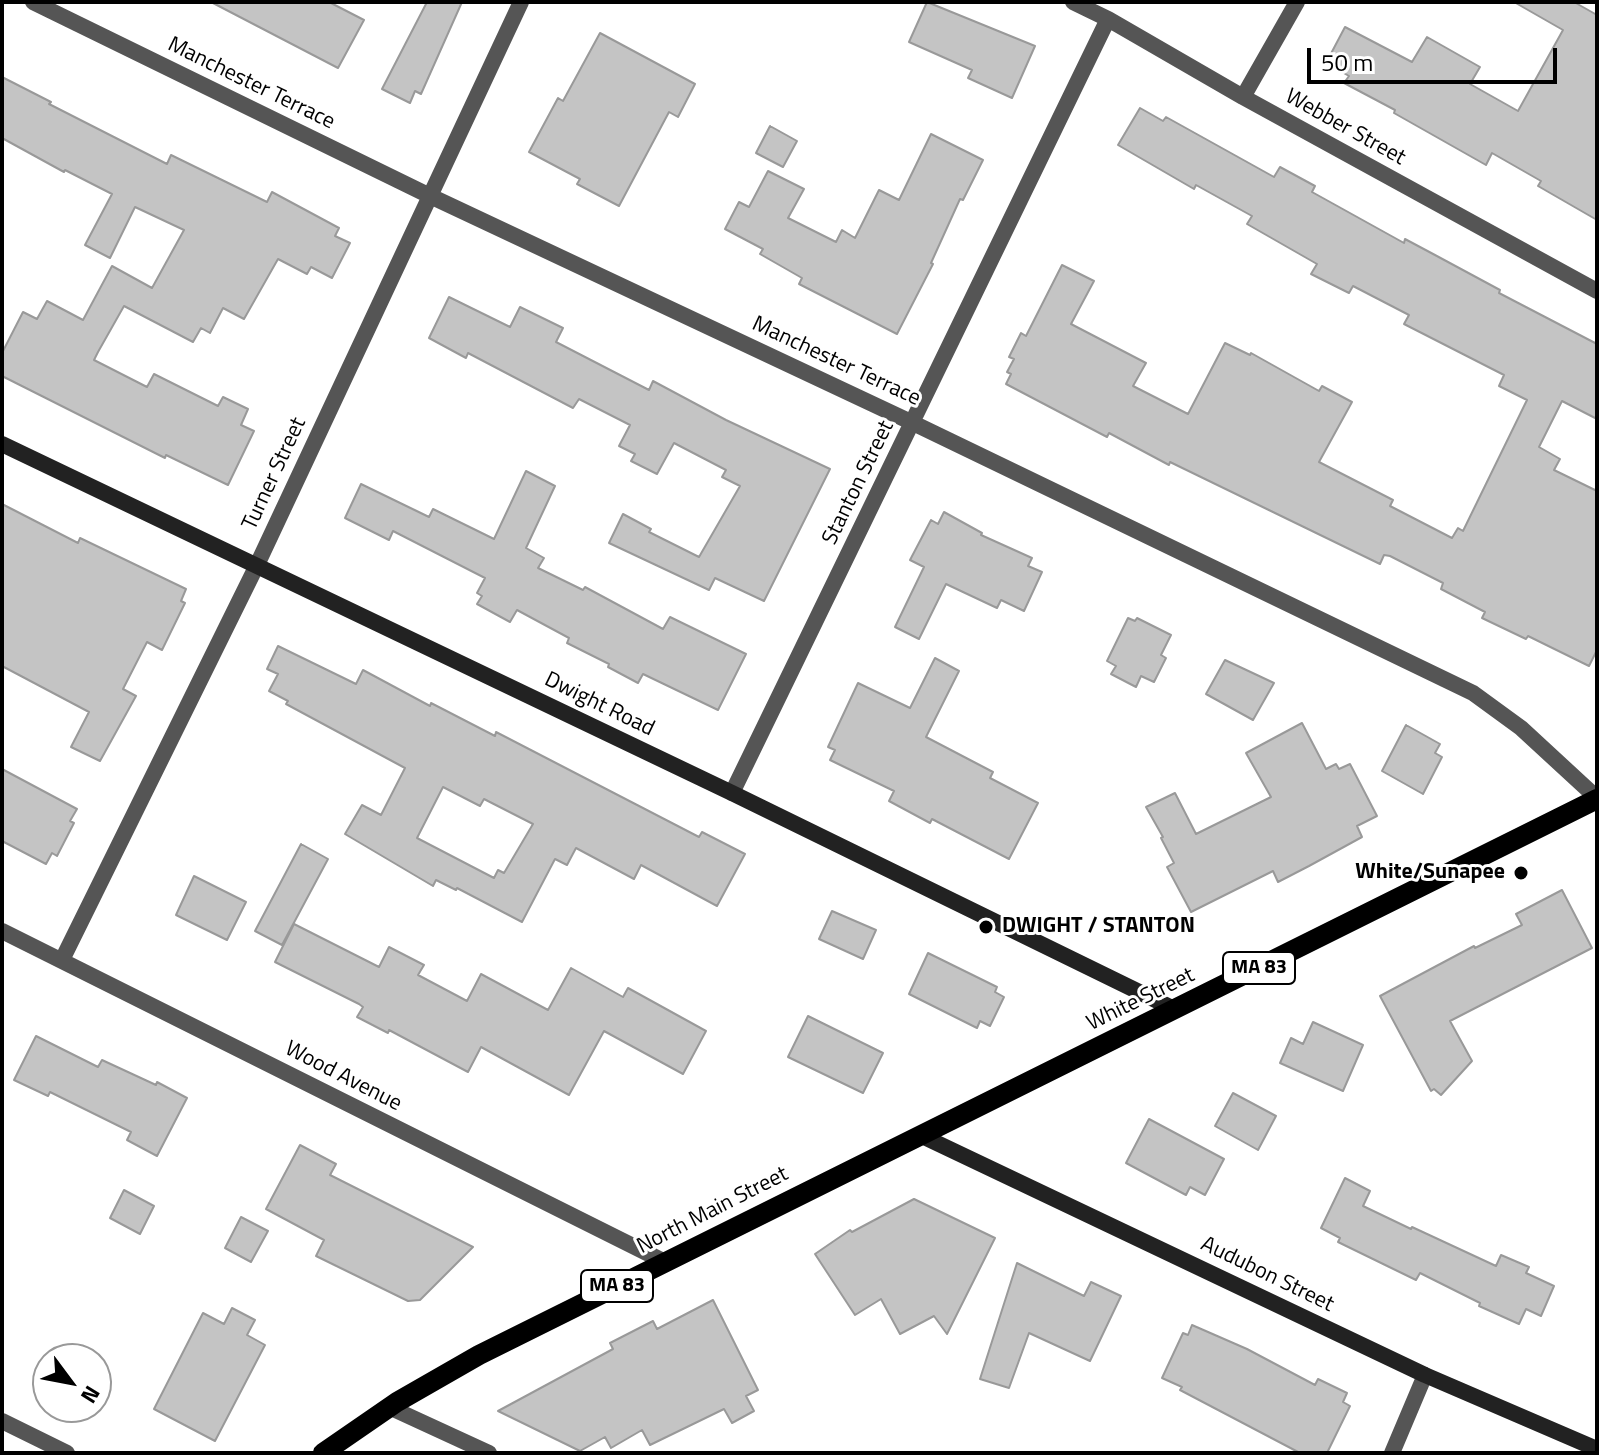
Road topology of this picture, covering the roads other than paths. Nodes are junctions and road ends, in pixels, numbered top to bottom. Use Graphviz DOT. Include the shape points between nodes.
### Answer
graph roads {
  1 [pos="33,2"];
  2 [pos="521,2"];
  3 [pos="1073,2"];
  4 [pos="1297,2"];
  5 [pos="1108,19"];
  6 [pos="1243,97"];
  7 [pos="428,195"];
  8 [pos="1597,291"];
  9 [pos="913,423"];
  10 [pos="2,444"];
  11 [pos="257,565"];
  12 [pos="732,793"];
  13 [pos="1597,798"];
  14 [pos="2,931"];
  15 [pos="62,960"];
  16 [pos="1176,1010"];
  17 [pos="920,1135"];
  18 [pos="665,1262"];
  19 [pos="1425,1375"];
  20 [pos="389,1407"];
  21 [pos="2,1421"];
  22 [pos="1597,1449"];
  23 [pos="67,1453"];
  24 [pos="323,1453"];
  25 [pos="489,1453"];
  26 [pos="1392,1453"];
  1 -- 7 [label="street, Manchester Terrace"];
  2 -- 7 [label="street, Turner Street"];
  3 -- 5 [label="street, Webber Street"];
  4 -- 6 [label="street"];
  5 -- 6 [label="street, Webber Street"];
  5 -- 9 [label="street, Stanton Street"];
  6 -- 8 [label="street, Webber Street"];
  7 -- 9 [label="street, Manchester Terrace"];
  7 -- 11 [label="street, Turner Street"];
  9 -- 12 [label="street, Stanton Street"];
  9 -- 13 [label="street, Manchester Terrace" via="1473,693 1521,728"];
  10 -- 11 [label="main road, Dwight Road"];
  11 -- 12 [label="main road, Dwight Road"];
  11 -- 15 [label="street, Turner Street"];
  12 -- 16 [label="main road, Dwight Road"];
  13 -- 16 [label="main road, White Street / MA 83"];
  14 -- 15 [label="street, Wood Avenue"];
  15 -- 18 [label="street, Wood Avenue"];
  16 -- 17 [label="main road, White Street / MA 83"];
  17 -- 18 [label="main road, North Main Street / MA 83"];
  17 -- 19 [label="main road, Audubon Street"];
  18 -- 20 [label="main road, North Main Street / MA 83" via="479,1355"];
  19 -- 22 [label="main road, Audubon Street"];
  19 -- 26 [label="street"];
  20 -- 24 [label="main road, North Main Street / MA 83"];
  20 -- 25 [label="street"];
  21 -- 23 [label="street"];
}
